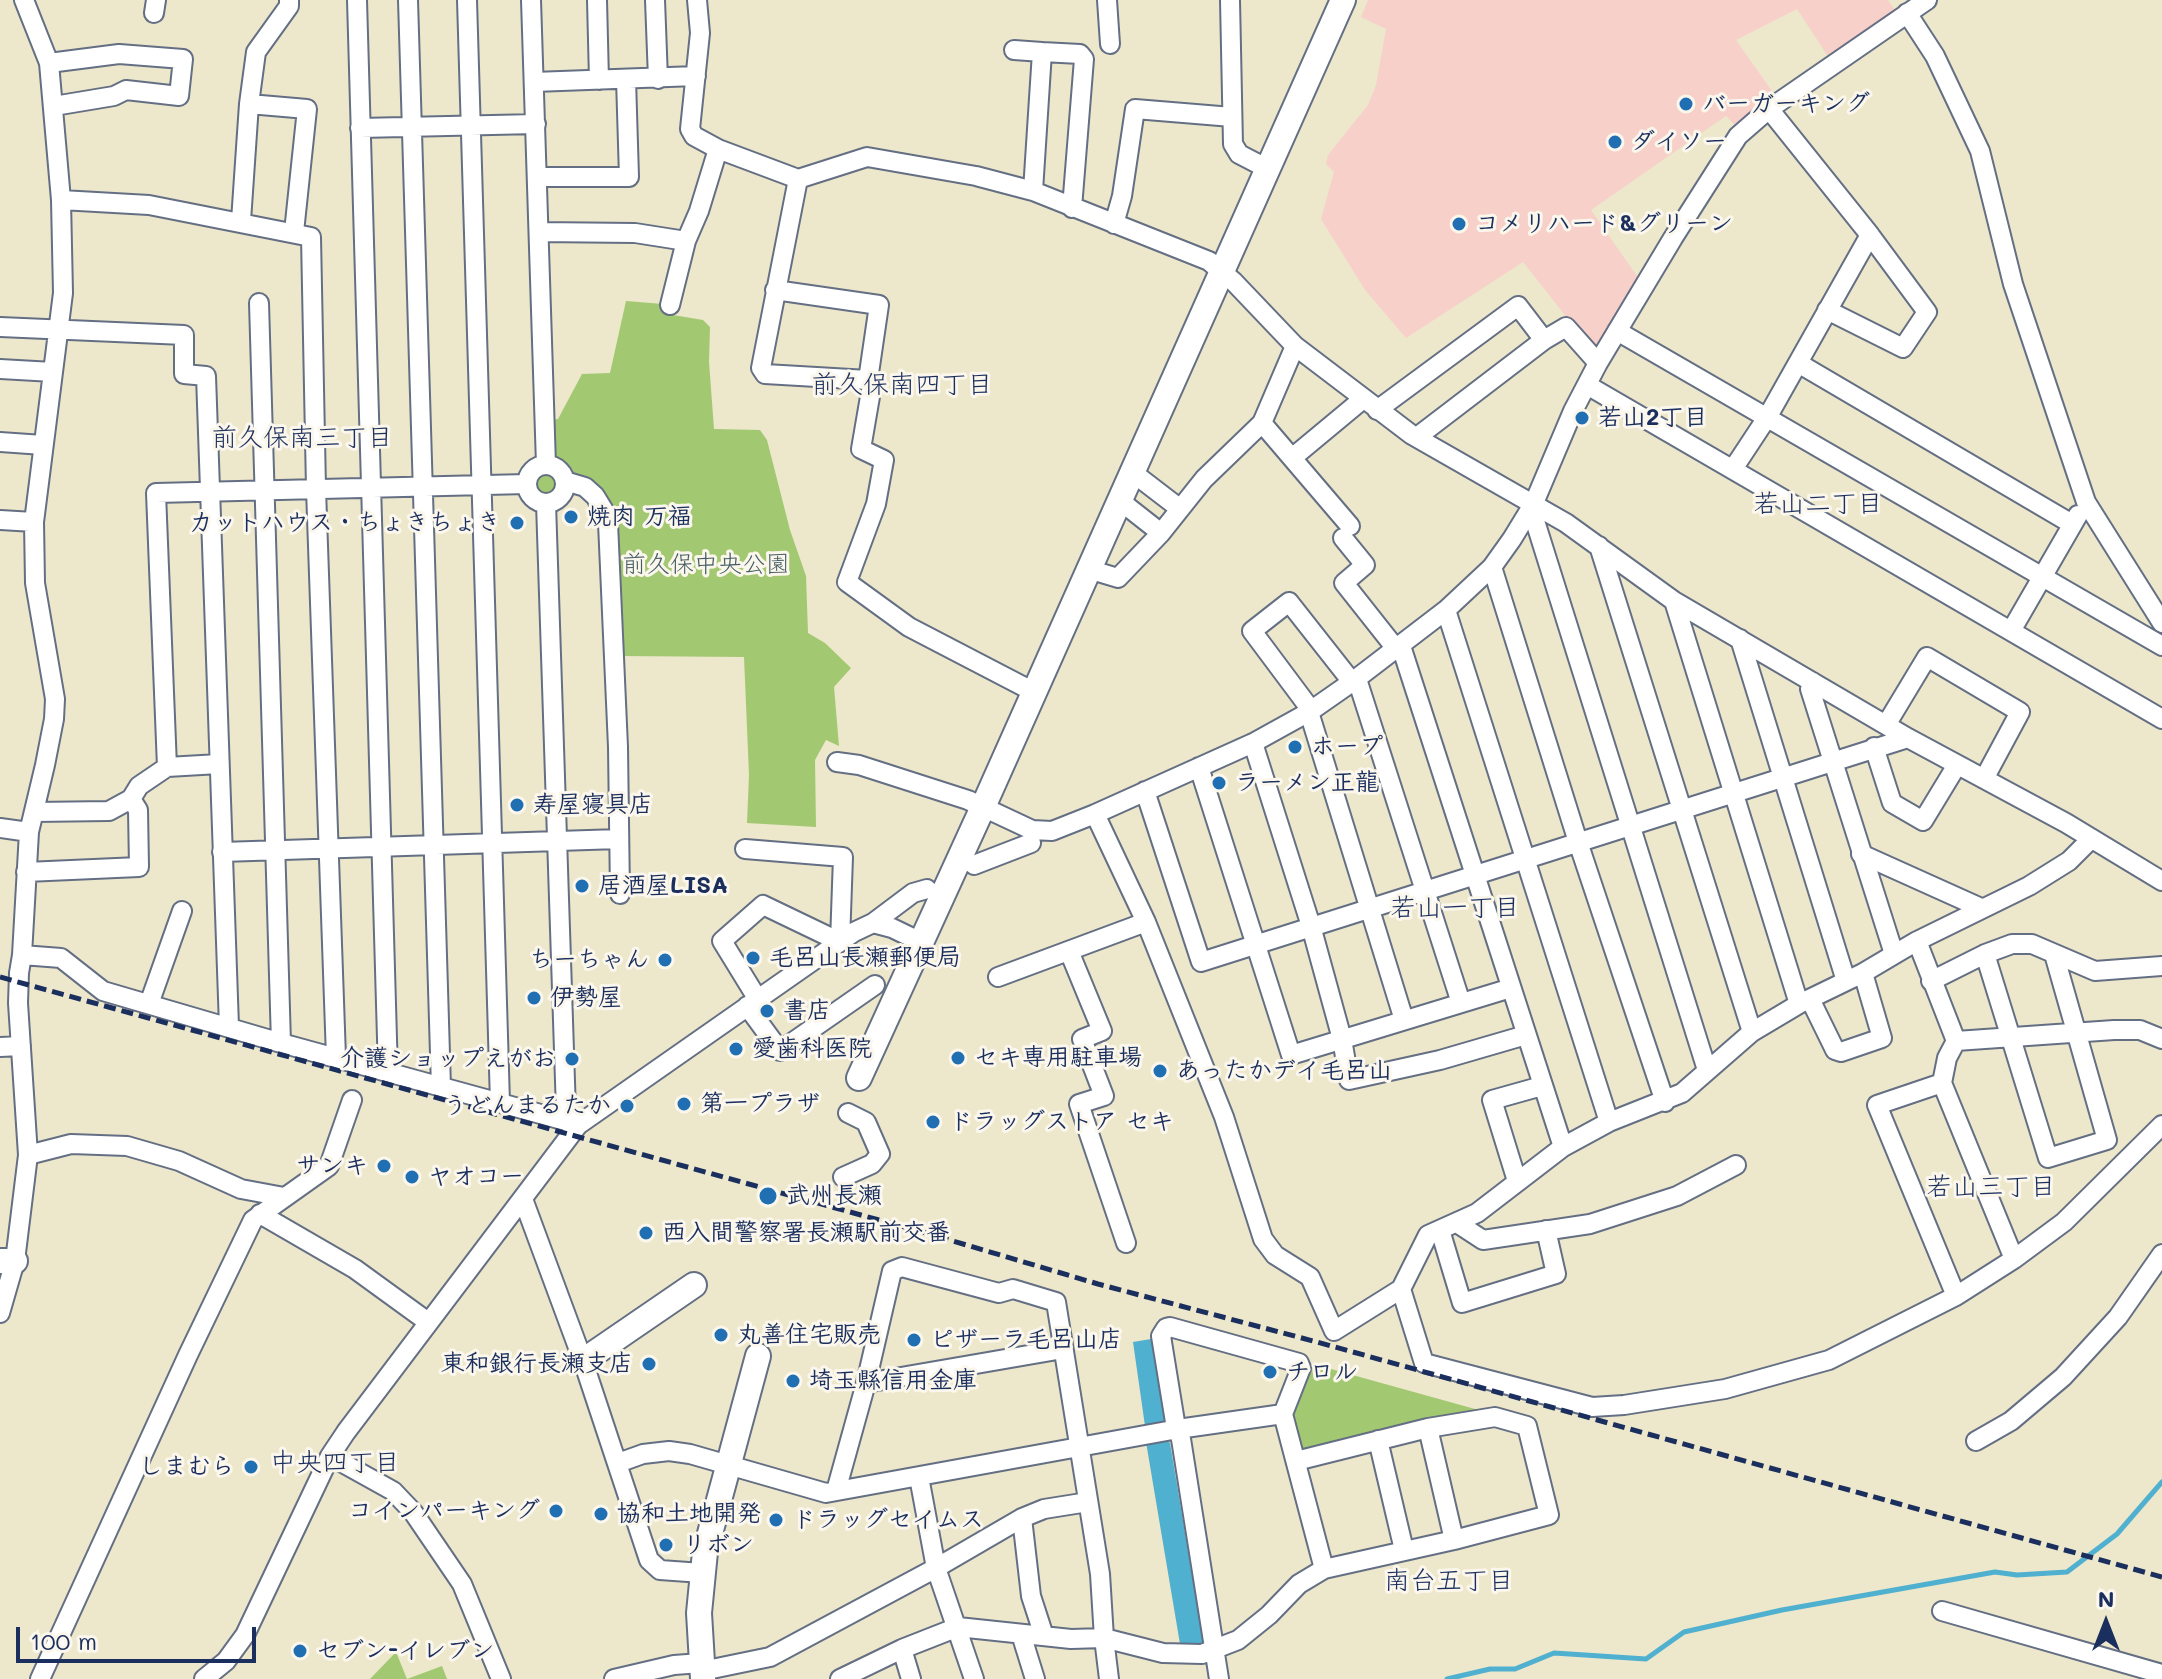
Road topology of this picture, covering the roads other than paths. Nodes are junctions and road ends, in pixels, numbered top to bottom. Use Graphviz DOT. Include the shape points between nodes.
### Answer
graph roads {
  1 [pos="24,0"];
  2 [pos="289,0"];
  3 [pos="357,0"];
  4 [pos="408,0"];
  5 [pos="467,0"];
  6 [pos="531,0"];
  7 [pos="597,0"];
  8 [pos="655,0"];
  9 [pos="697,0"];
  10 [pos="1107,0"];
  11 [pos="1230,0"];
  12 [pos="1343,0"];
  13 [pos="1927,0"];
  14 [pos="1901,9"];
  15 [pos="1110,44"];
  16 [pos="1014,50"];
  17 [pos="1042,52"];
  18 [pos="49,63"];
  19 [pos="696,76"];
  20 [pos="626,79"];
  21 [pos="658,79"];
  22 [pos="599,80"];
  23 [pos="534,82"];
  24 [pos="249,104"];
  25 [pos="54,106"];
  26 [pos="1769,109"];
  27 [pos="1232,117"];
  28 [pos="536,124"];
  29 [pos="471,126"];
  30 [pos="360,128"];
  31 [pos="412,128"];
  32 [pos="718,149"];
  33 [pos="1266,168"];
  34 [pos="538,177"];
  35 [pos="798,179"];
  36 [pos="1033,191"];
  37 [pos="61,200"];
  38 [pos="1072,208"];
  39 [pos="241,221"];
  40 [pos="1114,224"];
  41 [pos="294,232"];
  42 [pos="539,232"];
  43 [pos="1870,235"];
  44 [pos="686,241"];
  45 [pos="1221,271"];
  46 [pos="775,290"];
  47 [pos="259,303"];
  48 [pos="670,305"];
  49 [pos="1827,310"];
  50 [pos="0,327"];
  51 [pos="59,329"];
  52 [pos="1617,331"];
  53 [pos="1544,340"];
  54 [pos="1295,346"];
  55 [pos="1598,363"];
  56 [pos="1798,363"];
  57 [pos="0,369"];
  58 [pos="53,372"];
  59 [pos="868,380"];
  60 [pos="1587,385"];
  61 [pos="1370,404"];
  62 [pos="1768,416"];
  63 [pos="1262,423"];
  64 [pos="1417,437"];
  65 [pos="0,442"];
  66 [pos="43,445"];
  67 [pos="1292,458"];
  68 [pos="546,465"];
  69 [pos="1733,469"];
  70 [pos="1132,472"];
  71 [pos="565,481"];
  72 [pos="527,484"];
  73 [pos="482,486"];
  74 [pos="421,487"];
  75 [pos="371,488"];
  76 [pos="264,489"];
  77 [pos="316,489"];
  78 [pos="211,491"];
  79 [pos="1119,500"];
  80 [pos="2086,502"];
  81 [pos="546,503"];
  82 [pos="1534,503"];
  83 [pos="1179,508"];
  84 [pos="0,520"];
  85 [pos="34,522"];
  86 [pos="2072,524"];
  87 [pos="1161,533"];
  88 [pos="1599,546"];
  89 [pos="1492,567"];
  90 [pos="1088,569"];
  91 [pos="2042,576"];
  92 [pos="1674,601"];
  93 [pos="1446,610"];
  94 [pos="2162,623"];
  95 [pos="2011,631"];
  96 [pos="1740,639"];
  97 [pos="2162,646"];
  98 [pos="1399,648"];
  99 [pos="1355,680"];
  100 [pos="1813,682"];
  101 [pos="1034,692"];
  102 [pos="1310,711"];
  103 [pos="2162,719"];
  104 [pos="1886,725"];
  105 [pos="1908,738"];
  106 [pos="1253,743"];
  107 [pos="1874,747"];
  108 [pos="1834,760"];
  109 [pos="837,762"];
  110 [pos="219,764"];
  111 [pos="1957,765"];
  112 [pos="167,767"];
  113 [pos="1199,767"];
  114 [pos="1784,777"];
  115 [pos="1984,779"];
  116 [pos="1145,791"];
  117 [pos="1734,793"];
  118 [pos="131,799"];
  119 [pos="983,807"];
  120 [pos="1683,808"];
  121 [pos="34,812"];
  122 [pos="1095,814"];
  123 [pos="1632,825"];
  124 [pos="0,828"];
  125 [pos="29,832"];
  126 [pos="619,839"];
  127 [pos="2091,839"];
  128 [pos="557,841"];
  129 [pos="1578,842"];
  130 [pos="492,843"];
  131 [pos="1031,843"];
  132 [pos="434,844"];
  133 [pos="382,846"];
  134 [pos="330,848"];
  135 [pos="745,849"];
  136 [pos="276,850"];
  137 [pos="222,852"];
  138 [pos="1861,854"];
  139 [pos="1524,860"];
  140 [pos="974,865"];
  141 [pos="26,872"];
  142 [pos="1475,876"];
  143 [pos="2162,881"];
  144 [pos="927,889"];
  145 [pos="1425,891"];
  146 [pos="620,894"];
  147 [pos="1981,908"];
  148 [pos="1369,909"];
  149 [pos="182,911"];
  150 [pos="1146,922"];
  151 [pos="873,923"];
  152 [pos="1311,926"];
  153 [pos="1917,941"];
  154 [pos="840,942"];
  155 [pos="921,942"];
  156 [pos="1255,945"];
  157 [pos="1069,951"];
  158 [pos="1894,954"];
  159 [pos="1985,954"];
  160 [pos="2054,954"];
  161 [pos="22,955"];
  162 [pos="2162,966"];
  163 [pos="998,977"];
  164 [pos="1855,977"];
  165 [pos="1931,981"];
  166 [pos="875,985"];
  167 [pos="1511,988"];
  168 [pos="9,1001"];
  169 [pos="752,1002"];
  170 [pos="1805,1002"];
  171 [pos="1461,1003"];
  172 [pos="149,1004"];
  173 [pos="1404,1020"];
  174 [pos="229,1026"];
  175 [pos="1752,1032"];
  176 [pos="2075,1033"];
  177 [pos="1526,1035"];
  178 [pos="2012,1036"];
  179 [pos="1342,1039"];
  180 [pos="2162,1039"];
  181 [pos="1956,1041"];
  182 [pos="281,1043"];
  183 [pos="21,1046"];
  184 [pos="0,1047"];
  185 [pos="336,1057"];
  186 [pos="1707,1070"];
  187 [pos="388,1072"];
  188 [pos="859,1078"];
  189 [pos="1942,1083"];
  190 [pos="441,1086"];
  191 [pos="1542,1086"];
  192 [pos="352,1100"];
  193 [pos="500,1102"];
  194 [pos="1665,1102"];
  195 [pos="848,1113"];
  196 [pos="1609,1122"];
  197 [pos="574,1123"];
  198 [pos="2162,1125"];
  199 [pos="1563,1147"];
  200 [pos="28,1155"];
  201 [pos="1736,1165"];
  202 [pos="843,1177"];
  203 [pos="1517,1181"];
  204 [pos="284,1197"];
  205 [pos="523,1199"];
  206 [pos="260,1214"];
  207 [pos="1448,1227"];
  208 [pos="1546,1230"];
  209 [pos="1126,1243"];
  210 [pos="2162,1254"];
  211 [pos="2014,1259"];
  212 [pos="7,1261"];
  213 [pos="694,1285"];
  214 [pos="1401,1289"];
  215 [pos="1956,1296"];
  216 [pos="0,1313"];
  217 [pos="428,1322"];
  218 [pos="1063,1349"];
  219 [pos="758,1356"];
  220 [pos="583,1361"];
  221 [pos="866,1383"];
  222 [pos="1283,1414"];
  223 [pos="1428,1428"];
  224 [pos="1178,1429"];
  225 [pos="1378,1440"];
  226 [pos="1976,1441"];
  227 [pos="1078,1446"];
  228 [pos="330,1456"];
  229 [pos="1296,1461"];
  230 [pos="618,1463"];
  231 [pos="728,1466"];
  232 [pos="919,1477"];
  233 [pos="836,1491"];
  234 [pos="1088,1502"];
  235 [pos="1022,1518"];
  236 [pos="1454,1540"];
  237 [pos="1404,1550"];
  238 [pos="936,1568"];
  239 [pos="1324,1569"];
  240 [pos="702,1573"];
  241 [pos="1942,1611"];
  242 [pos="958,1627"];
  243 [pos="1021,1634"];
  244 [pos="1044,1636"];
  245 [pos="1104,1638"];
  246 [pos="902,1649"];
  247 [pos="1213,1651"];
  248 [pos="702,1671"];
  249 [pos="2162,1674"];
  250 [pos="846,1678"];
  251 [pos="40,1679"];
  252 [pos="204,1679"];
  253 [pos="501,1679"];
  254 [pos="614,1679"];
  255 [pos="911,1679"];
  256 [pos="974,1679"];
  257 [pos="1035,1679"];
  258 [pos="1109,1679"];
  259 [pos="1219,1679"];
  1 -- 18 [label="street"];
  2 -- 24 [label="street" via="256,52"];
  3 -- 30 [label="street"];
  4 -- 31 [label="street"];
  5 -- 29 [label="street"];
  6 -- 23 [label="street"];
  7 -- 22 [label="street"];
  8 -- 21 [label="street"];
  9 -- 19 [label="street"];
  10 -- 15 [label="street"];
  11 -- 27 [label="street"];
  12 -- 33 [label="street"];
  13 -- 14 [label="street"];
  14 -- 26 [label="street"];
  14 -- 80 [label="street" via="1935,56 1980,151 2013,284"];
  16 -- 17 [label="street"];
  17 -- 36 [label="street"];
  17 -- 38 [label="street" via="1080,54 1084,59"];
  18 -- 25 [label="street"];
  18 -- 25 [label="street" via="119,54 183,59 179,96 126,90"];
  19 -- 21 [label="street"];
  19 -- 32 [label="street" via="690,129"];
  20 -- 21 [label="street"];
  20 -- 22 [label="street"];
  20 -- 34 [label="street" via="629,177"];
  22 -- 23 [label="street"];
  23 -- 28 [label="street"];
  24 -- 39 [label="street"];
  24 -- 41 [label="street" via="307,109"];
  25 -- 37 [label="street"];
  26 -- 43 [label="street"];
  26 -- 52 [label="street" via="1738,136"];
  27 -- 33 [label="street" via="1233,144 1239,154"];
  27 -- 40 [label="street" via="1135,109"];
  28 -- 29 [label="street"];
  28 -- 34 [label="street"];
  29 -- 31 [label="street"];
  29 -- 73 [label="street"];
  30 -- 31 [label="street"];
  30 -- 75 [label="street"];
  31 -- 74 [label="street"];
  32 -- 35 [label="street"];
  32 -- 44 [label="street"];
  33 -- 45 [label="street"];
  34 -- 42 [label="street"];
  35 -- 36 [label="street" via="879,157"];
  35 -- 46 [label="street"];
  36 -- 38 [label="street"];
  37 -- 39 [label="street" via="121,201"];
  37 -- 51 [label="street"];
  38 -- 40 [label="street"];
  39 -- 41 [label="street"];
  40 -- 45 [label="street" via="1202,257"];
  41 -- 77 [label="street" via="311,237"];
  42 -- 44 [label="street" via="635,233"];
  42 -- 68 [label="street"];
  43 -- 49 [label="street"];
  43 -- 49 [label="street" via="1927,312 1903,348"];
  44 -- 48 [label="street"];
  45 -- 54 [label="street"];
  45 -- 70 [label="street"];
  46 -- 59 [label="street" via="879,305"];
  46 -- 59 [label="street" via="761,368 765,374"];
  47 -- 76 [label="street"];
  49 -- 56 [label="street"];
  50 -- 51 [label="street"];
  51 -- 58 [label="street"];
  51 -- 78 [label="street" via="184,335 184,374 206,376"];
  52 -- 55 [label="street"];
  52 -- 62 [label="street"];
  53 -- 55 [label="street" via="1566,327"];
  53 -- 61 [label="street" via="1518,306"];
  53 -- 64 [label="street"];
  54 -- 61 [label="street"];
  54 -- 63 [label="street"];
  55 -- 60 [label="street"];
  56 -- 62 [label="street"];
  56 -- 86 [label="street"];
  57 -- 58 [label="street"];
  58 -- 66 [label="street"];
  59 -- 101 [label="street" via="872,385 861,449 884,460 876,504 847,582 909,627"];
  60 -- 69 [label="street"];
  60 -- 82 [label="street"];
  61 -- 64 [label="street"];
  61 -- 67 [label="street"];
  62 -- 69 [label="street"];
  62 -- 91 [label="street"];
  63 -- 67 [label="street"];
  63 -- 83 [label="street"];
  64 -- 82 [label="street"];
  65 -- 66 [label="street"];
  66 -- 85 [label="street"];
  67 -- 98 [label="street" via="1365,565 1344,583"];
  68 -- 71 [label="street" via="559,470"];
  68 -- 72 [label="street" via="534,470"];
  69 -- 95 [label="street"];
  70 -- 79 [label="street"];
  70 -- 83 [label="street"];
  71 -- 81 [label="street" via="562,495"];
  71 -- 126 [label="street" via="595,496 608,523"];
  72 -- 73 [label="street"];
  72 -- 81 [label="street" via="534,499"];
  73 -- 74 [label="street"];
  73 -- 130 [label="street"];
  74 -- 75 [label="street"];
  74 -- 132 [label="street"];
  75 -- 77 [label="street"];
  75 -- 133 [label="street"];
  76 -- 77 [label="street"];
  76 -- 78 [label="street"];
  76 -- 136 [label="street"];
  77 -- 134 [label="street"];
  78 -- 110 [label="street"];
  78 -- 112 [label="street" via="156,493"];
  79 -- 87 [label="street"];
  79 -- 90 [label="street"];
  80 -- 86 [label="street"];
  80 -- 94 [label="street"];
  81 -- 128 [label="street"];
  82 -- 88 [label="street"];
  82 -- 89 [label="street"];
  82 -- 123 [label="street" via="1535,521"];
  83 -- 87 [label="street"];
  84 -- 85 [label="street"];
  85 -- 121 [label="street" via="35,583 55,699"];
  86 -- 91 [label="street"];
  87 -- 90 [label="street" via="1118,578"];
  88 -- 92 [label="street"];
  88 -- 120 [label="street"];
  89 -- 93 [label="street"];
  89 -- 129 [label="street"];
  90 -- 101 [label="street"];
  91 -- 95 [label="street"];
  91 -- 97 [label="street"];
  92 -- 96 [label="street"];
  92 -- 117 [label="street"];
  93 -- 98 [label="street"];
  93 -- 139 [label="street"];
  95 -- 103 [label="street"];
  96 -- 100 [label="street"];
  96 -- 114 [label="street"];
  98 -- 99 [label="street"];
  98 -- 142 [label="street"];
  99 -- 102 [label="street"];
  99 -- 102 [label="street" via="1289,602 1252,631"];
  99 -- 145 [label="street"];
  100 -- 104 [label="street"];
  100 -- 108 [label="street" via="1810,689"];
  101 -- 119 [label="street"];
  102 -- 106 [label="street"];
  102 -- 148 [label="street"];
  104 -- 105 [label="street"];
  104 -- 115 [label="street" via="1927,657 2020,712"];
  105 -- 107 [label="street"];
  105 -- 111 [label="street"];
  106 -- 113 [label="street"];
  106 -- 152 [label="street"];
  107 -- 108 [label="street"];
  107 -- 111 [label="street" via="1892,803 1923,821"];
  108 -- 114 [label="street"];
  108 -- 138 [label="street"];
  109 -- 119 [label="street"];
  110 -- 112 [label="street"];
  110 -- 137 [label="street"];
  111 -- 115 [label="street"];
  112 -- 118 [label="street" via="139,786"];
  113 -- 116 [label="street"];
  113 -- 156 [label="street"];
  114 -- 117 [label="street"];
  114 -- 164 [label="street"];
  115 -- 127 [label="street"];
  116 -- 122 [label="street"];
  116 -- 156 [label="street" via="1201,962"];
  117 -- 120 [label="street"];
  117 -- 170 [label="street"];
  118 -- 121 [label="street" via="109,811"];
  118 -- 141 [label="street" via="138,810 139,867"];
  119 -- 122 [label="street" via="1041,832"];
  119 -- 155 [label="street"];
  120 -- 123 [label="street"];
  120 -- 175 [label="street"];
  121 -- 125 [label="street"];
  122 -- 150 [label="street"];
  123 -- 129 [label="street"];
  123 -- 186 [label="street"];
  124 -- 125 [label="street"];
  125 -- 141 [label="street"];
  126 -- 128 [label="street"];
  126 -- 146 [label="street"];
  127 -- 143 [label="street"];
  127 -- 147 [label="street" via="2069,861"];
  128 -- 130 [label="street"];
  128 -- 197 [label="street" via="566,1111"];
  129 -- 139 [label="street"];
  129 -- 194 [label="street"];
  130 -- 132 [label="street"];
  130 -- 193 [label="street"];
  131 -- 140 [label="street"];
  132 -- 133 [label="street"];
  132 -- 190 [label="street"];
  133 -- 134 [label="street"];
  133 -- 187 [label="street"];
  134 -- 136 [label="street"];
  134 -- 185 [label="street"];
  135 -- 154 [label="street" via="843,857"];
  136 -- 137 [label="street"];
  136 -- 182 [label="street"];
  137 -- 174 [label="street"];
  138 -- 147 [label="street"];
  138 -- 158 [label="street"];
  139 -- 142 [label="street"];
  139 -- 196 [label="street"];
  141 -- 161 [label="street"];
  142 -- 145 [label="street"];
  142 -- 167 [label="street"];
  144 -- 151 [label="street" via="913,893"];
  145 -- 148 [label="street"];
  145 -- 171 [label="street"];
  147 -- 153 [label="street"];
  148 -- 152 [label="street"];
  148 -- 173 [label="street"];
  149 -- 172 [label="street"];
  150 -- 157 [label="street"];
  150 -- 214 [label="street" via="1224,1117 1263,1239 1275,1255 1310,1277 1334,1331"];
  151 -- 154 [label="street"];
  151 -- 155 [label="street"];
  152 -- 156 [label="street"];
  152 -- 179 [label="street"];
  153 -- 158 [label="street"];
  153 -- 165 [label="street"];
  154 -- 169 [label="street"];
  154 -- 169 [label="street" via="763,905 722,941"];
  155 -- 188 [label="street"];
  156 -- 179 [label="street" via="1291,1055"];
  157 -- 163 [label="street"];
  157 -- 209 [label="street" via="1102,1031 1082,1039 1104,1096 1079,1104"];
  158 -- 164 [label="street"];
  159 -- 160 [label="street" via="2012,944 2032,944"];
  159 -- 165 [label="street"];
  159 -- 178 [label="street"];
  160 -- 162 [label="street" via="2095,971"];
  160 -- 176 [label="street"];
  161 -- 168 [label="street"];
  161 -- 172 [label="street" via="61,958 103,991"];
  164 -- 170 [label="street"];
  164 -- 170 [label="street" via="1882,1038 1835,1050"];
  165 -- 181 [label="street"];
  166 -- 169 [label="street" via="780,1060"];
  167 -- 171 [label="street"];
  167 -- 177 [label="street"];
  168 -- 183 [label="street"];
  169 -- 197 [label="street"];
  170 -- 175 [label="street"];
  171 -- 173 [label="street"];
  172 -- 174 [label="street"];
  173 -- 179 [label="street"];
  174 -- 182 [label="street"];
  175 -- 186 [label="street"];
  176 -- 178 [label="street"];
  176 -- 178 [label="street" via="2107,1140 2048,1158"];
  176 -- 180 [label="street" via="2140,1030"];
  177 -- 179 [label="street" via="1349,1080"];
  177 -- 191 [label="street"];
  178 -- 181 [label="street"];
  181 -- 189 [label="street"];
  182 -- 185 [label="street"];
  183 -- 184 [label="street"];
  183 -- 200 [label="street"];
  185 -- 187 [label="street"];
  186 -- 194 [label="street"];
  187 -- 190 [label="street"];
  189 -- 211 [label="street"];
  189 -- 215 [label="street" via="1877,1105"];
  190 -- 193 [label="street"];
  191 -- 199 [label="street"];
  191 -- 203 [label="street" via="1492,1100"];
  192 -- 204 [label="street" via="329,1166"];
  193 -- 197 [label="street"];
  194 -- 196 [label="street"];
  195 -- 202 [label="street" via="866,1122 880,1154 872,1164"];
  196 -- 199 [label="street"];
  197 -- 205 [label="street"];
  198 -- 211 [label="street" via="2064,1222"];
  199 -- 203 [label="street"];
  200 -- 204 [label="street" via="71,1144 127,1146 179,1161 241,1189"];
  200 -- 212 [label="street"];
  201 -- 208 [label="street" via="1628,1214"];
  203 -- 207 [label="street" via="1477,1213"];
  204 -- 206 [label="street"];
  205 -- 217 [label="street"];
  205 -- 220 [label="street"];
  206 -- 217 [label="street" via="355,1269"];
  206 -- 251 [label="street" via="188,1355"];
  207 -- 208 [label="street" via="1483,1240"];
  207 -- 208 [label="street" via="1462,1303 1556,1274"];
  207 -- 214 [label="street" via="1428,1235"];
  210 -- 226 [label="street" via="2118,1317 2063,1377 2011,1421"];
  211 -- 215 [label="street"];
  212 -- 216 [label="street"];
  213 -- 220 [label="street"];
  214 -- 215 [label="street" via="1424,1363 1592,1407 1725,1389 1829,1360"];
  217 -- 228 [label="street"];
  218 -- 221 [label="street"];
  218 -- 221 [label="street" via="1056,1302 902,1267 892,1271"];
  218 -- 227 [label="street"];
  219 -- 231 [label="street"];
  220 -- 230 [label="street"];
  221 -- 233 [label="street"];
  222 -- 224 [label="street"];
  222 -- 224 [label="street" via="1299,1363 1170,1327 1161,1336"];
  222 -- 229 [label="street"];
  223 -- 225 [label="street"];
  223 -- 236 [label="street"];
  223 -- 236 [label="street" via="1495,1417 1527,1426 1549,1515"];
  224 -- 227 [label="street"];
  224 -- 247 [label="street"];
  225 -- 229 [label="street"];
  225 -- 237 [label="street"];
  227 -- 232 [label="street"];
  227 -- 234 [label="street"];
  228 -- 252 [label="street" via="245,1635"];
  228 -- 253 [label="street" via="393,1491 421,1523 462,1584"];
  229 -- 239 [label="street"];
  230 -- 231 [label="street" via="669,1451"];
  230 -- 240 [label="street" via="653,1566"];
  231 -- 233 [label="street" via="826,1493"];
  231 -- 240 [label="street"];
  232 -- 233 [label="street"];
  232 -- 238 [label="street"];
  234 -- 235 [label="street"];
  234 -- 245 [label="street"];
  235 -- 238 [label="street"];
  235 -- 244 [label="street" via="1031,1596"];
  236 -- 237 [label="street"];
  237 -- 239 [label="street"];
  238 -- 242 [label="street"];
  238 -- 248 [label="street" via="770,1657"];
  239 -- 247 [label="street" via="1299,1584 1238,1640"];
  240 -- 248 [label="street"];
  241 -- 249 [label="street"];
  242 -- 243 [label="street"];
  242 -- 246 [label="street"];
  242 -- 256 [label="street"];
  243 -- 244 [label="street"];
  243 -- 257 [label="street"];
  244 -- 245 [label="street"];
  245 -- 247 [label="street" via="1163,1653"];
  245 -- 258 [label="street"];
  246 -- 250 [label="street"];
  246 -- 255 [label="street"];
  247 -- 259 [label="street"];
  248 -- 254 [label="street" via="674,1665"];
}
